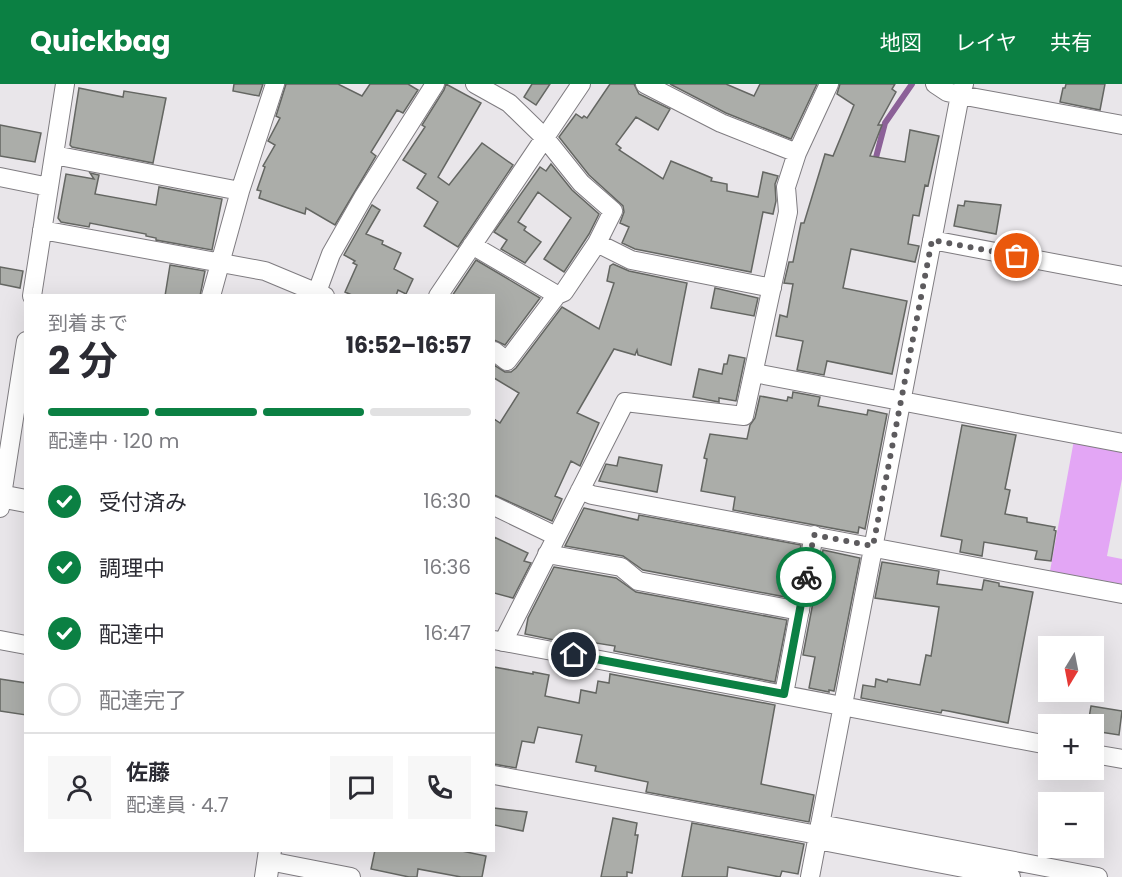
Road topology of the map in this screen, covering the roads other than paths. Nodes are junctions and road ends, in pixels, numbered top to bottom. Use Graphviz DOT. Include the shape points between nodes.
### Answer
graph roads {
  1 [pos="65,84"];
  2 [pos="275,84"];
  3 [pos="435,84"];
  4 [pos="475,84"];
  5 [pos="581,84"];
  6 [pos="645,84"];
  7 [pos="829,84"];
  8 [pos="935,84"];
  9 [pos="962,89"];
  10 [pos="1122,125"];
  11 [pos="545,138"];
  12 [pos="797,153"];
  13 [pos="54,155"];
  14 [pos="0,177"];
  15 [pos="49,187"];
  16 [pos="240,191"];
  17 [pos="42,230"];
  18 [pos="932,240"];
  19 [pos="597,243"];
  20 [pos="472,245"];
  21 [pos="219,262"];
  22 [pos="1122,276"];
  23 [pos="772,288"];
  24 [pos="32,294"];
  25 [pos="211,294"];
  26 [pos="321,294"];
  27 [pos="439,294"];
  28 [pos="556,295"];
  29 [pos="495,352"];
  30 [pos="24,354"];
  31 [pos="754,373"];
  32 [pos="901,401"];
  33 [pos="1122,443"];
  34 [pos="580,490"];
  35 [pos="1,500"];
  36 [pos="24,501"];
  37 [pos="495,506"];
  38 [pos="814,535"];
  39 [pos="556,536"];
  40 [pos="873,546"];
  41 [pos="547,554"];
  42 [pos="1122,594"];
  43 [pos="800,611"];
  44 [pos="0,640"];
  45 [pos="498,641"];
  46 [pos="24,645"];
  47 [pos="784,694"];
  48 [pos="843,706"];
  49 [pos="1038,743"];
  50 [pos="1104,756"];
  51 [pos="1122,759"];
  52 [pos="495,776"];
  53 [pos="818,833"];
  54 [pos="268,863"];
  55 [pos="351,877"];
  56 [pos="810,877"];
  57 [pos="1011,877"];
  58 [pos="1098,877"];
  1 -- 13 [label="street"];
  2 -- 16 [label="street"];
  3 -- 26 [label="street" via="332,254"];
  4 -- 11 [label="street" via="509,103"];
  5 -- 11 [label="street"];
  6 -- 12 [label="street" via="721,123"];
  7 -- 12 [label="street"];
  8 -- 9 [label="street" via="947,92"];
  9 -- 10 [label="street"];
  9 -- 18 [label="street"];
  11 -- 19 [label="street" via="581,183 613,210"];
  11 -- 20 [label="street"];
  12 -- 23 [label="street" via="786,188 788,212"];
  13 -- 15 [label="street"];
  13 -- 16 [label="street"];
  14 -- 15 [label="street"];
  15 -- 17 [label="street"];
  16 -- 21 [label="street"];
  17 -- 21 [label="street"];
  17 -- 24 [label="street"];
  18 -- 22 [label="street"];
  18 -- 32 [label="street"];
  19 -- 23 [label="street" via="631,260"];
  19 -- 28 [label="street" via="564,292"];
  20 -- 27 [label="street"];
  20 -- 28 [label="street"];
  21 -- 25 [label="street"];
  21 -- 26 [label="street" via="265,271"];
  23 -- 31 [label="street"];
  28 -- 29 [label="street" via="507,361"];
  30 -- 35 [label="street"];
  31 -- 32 [label="street"];
  31 -- 34 [label="street" via="744,416 625,402"];
  32 -- 33 [label="street"];
  32 -- 40 [label="street"];
  34 -- 38 [label="street"];
  34 -- 39 [label="street"];
  35 -- 36 [label="street"];
  37 -- 39 [label="street"];
  38 -- 40 [label="street"];
  38 -- 43 [label="street"];
  39 -- 41 [label="street"];
  40 -- 42 [label="street"];
  40 -- 48 [label="street"];
  41 -- 43 [label="street" via="621,567 638,581"];
  41 -- 45 [label="street"];
  43 -- 47 [label="street"];
  44 -- 46 [label="street"];
  45 -- 47 [label="street"];
  47 -- 48 [label="street"];
  48 -- 49 [label="street"];
  48 -- 53 [label="street"];
  50 -- 51 [label="street"];
  52 -- 53 [label="street"];
  53 -- 56 [label="street"];
  53 -- 57 [label="street"];
  53 -- 58 [label="street"];
  54 -- 55 [label="street"];
}
